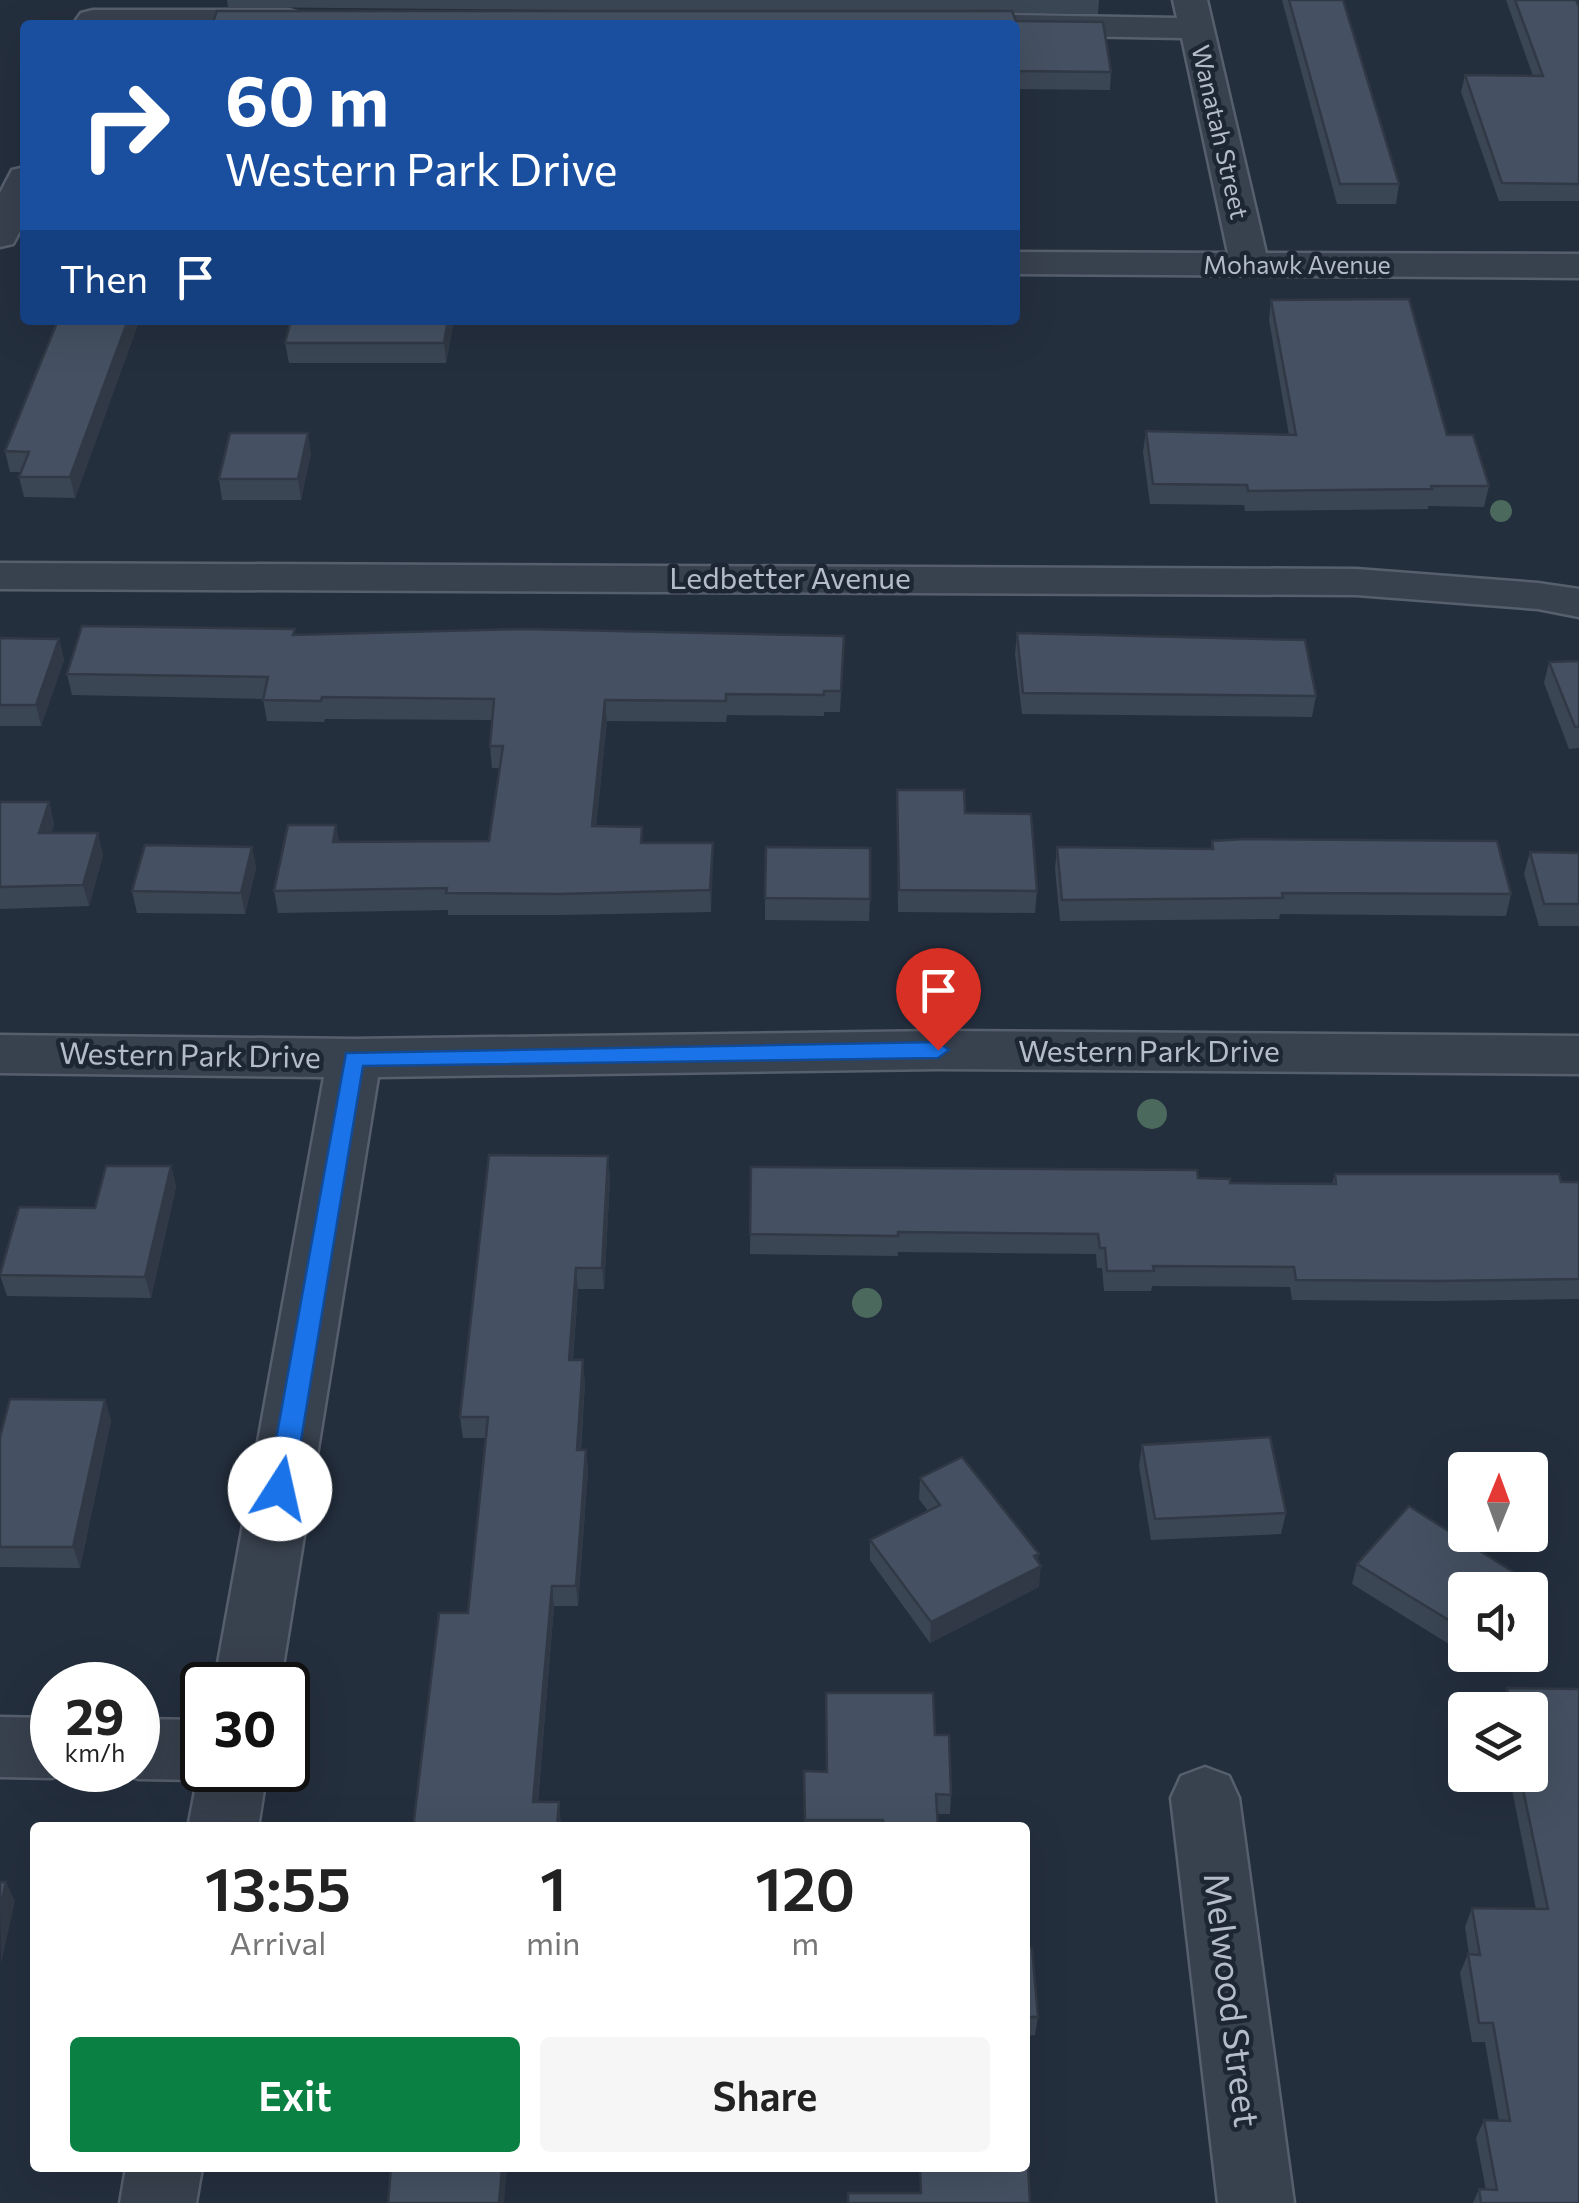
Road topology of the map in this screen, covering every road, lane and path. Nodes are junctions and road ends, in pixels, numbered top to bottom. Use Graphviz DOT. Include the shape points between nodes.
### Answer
graph roads {
  1 [pos="1193,14"];
  2 [pos="95,15"];
  3 [pos="324,20"];
  4 [pos="1020,25"];
  5 [pos="20,190"];
  6 [pos="0,236"];
  7 [pos="1020,264"];
  8 [pos="1250,265"];
  9 [pos="1579,266"];
  10 [pos="0,576"];
  11 [pos="1579,603"];
  12 [pos="0,1054"];
  13 [pos="1579,1055"];
  14 [pos="354,1058"];
  15 [pos="251,1662"];
  16 [pos="0,1747"];
  17 [pos="30,1748"];
  18 [pos="229,1792"];
  19 [pos="1205,1798"];
  20 [pos="224,1822"];
  21 [pos="163,2172"];
  22 [pos="158,2203"];
  23 [pos="1256,2203"];
  1 -- 4 [label="street"];
  1 -- 8 [label="street, Wanatah Street"];
  2 -- 3 [label="street"];
  5 -- 6 [label="street"];
  7 -- 8 [label="street, Mohawk Avenue"];
  8 -- 9 [label="street, Mohawk Avenue"];
  10 -- 11 [label="street, Ledbetter Avenue" via="1356,582"];
  12 -- 14 [label="street, Western Park Drive"];
  13 -- 14 [label="street, Western Park Drive" via="938,1050"];
  14 -- 15 [label="street"];
  16 -- 17 [label="street"];
  18 -- 20 [label="street"];
  19 -- 23 [label="street, Melwood Street"];
  21 -- 22 [label="street"];
}
